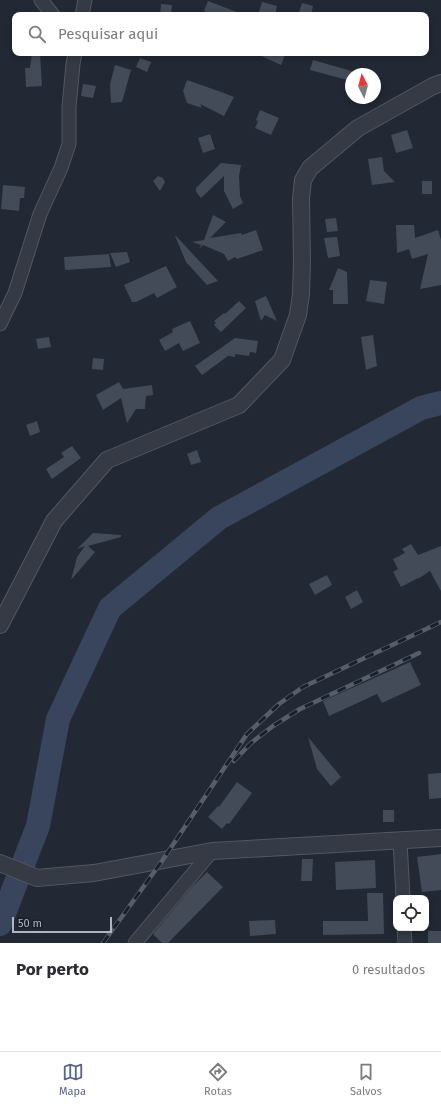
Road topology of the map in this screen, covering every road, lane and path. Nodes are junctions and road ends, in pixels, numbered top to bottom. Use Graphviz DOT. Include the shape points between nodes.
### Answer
graph roads {
  1 [pos="41,0"];
  2 [pos="85,0"];
  3 [pos="51,12"];
  4 [pos="83,12"];
  5 [pos="74,56"];
  6 [pos="441,83"];
  7 [pos="0,324"];
  8 [pos="0,625"];
  9 [pos="441,838"];
  10 [pos="400,841"];
  11 [pos="212,851"];
  12 [pos="0,863"];
  13 [pos="403,895"];
  14 [pos="404,931"];
  15 [pos="135,943"];
  16 [pos="405,943"];
  1 -- 3 [label="street"];
  2 -- 4 [label="street"];
  5 -- 7 [label="street" via="69,107 69,144 40,214 15,293"];
  6 -- 8 [label="street" via="358,128 310,168 303,180 301,294 298,315 282,360 239,405 107,460 54,521"];
  9 -- 10 [label="street"];
  10 -- 11 [label="street"];
  10 -- 13 [label="street"];
  11 -- 12 [label="street" via="94,874 37,878"];
  11 -- 15 [label="street"];
  14 -- 16 [label="street"];
}
